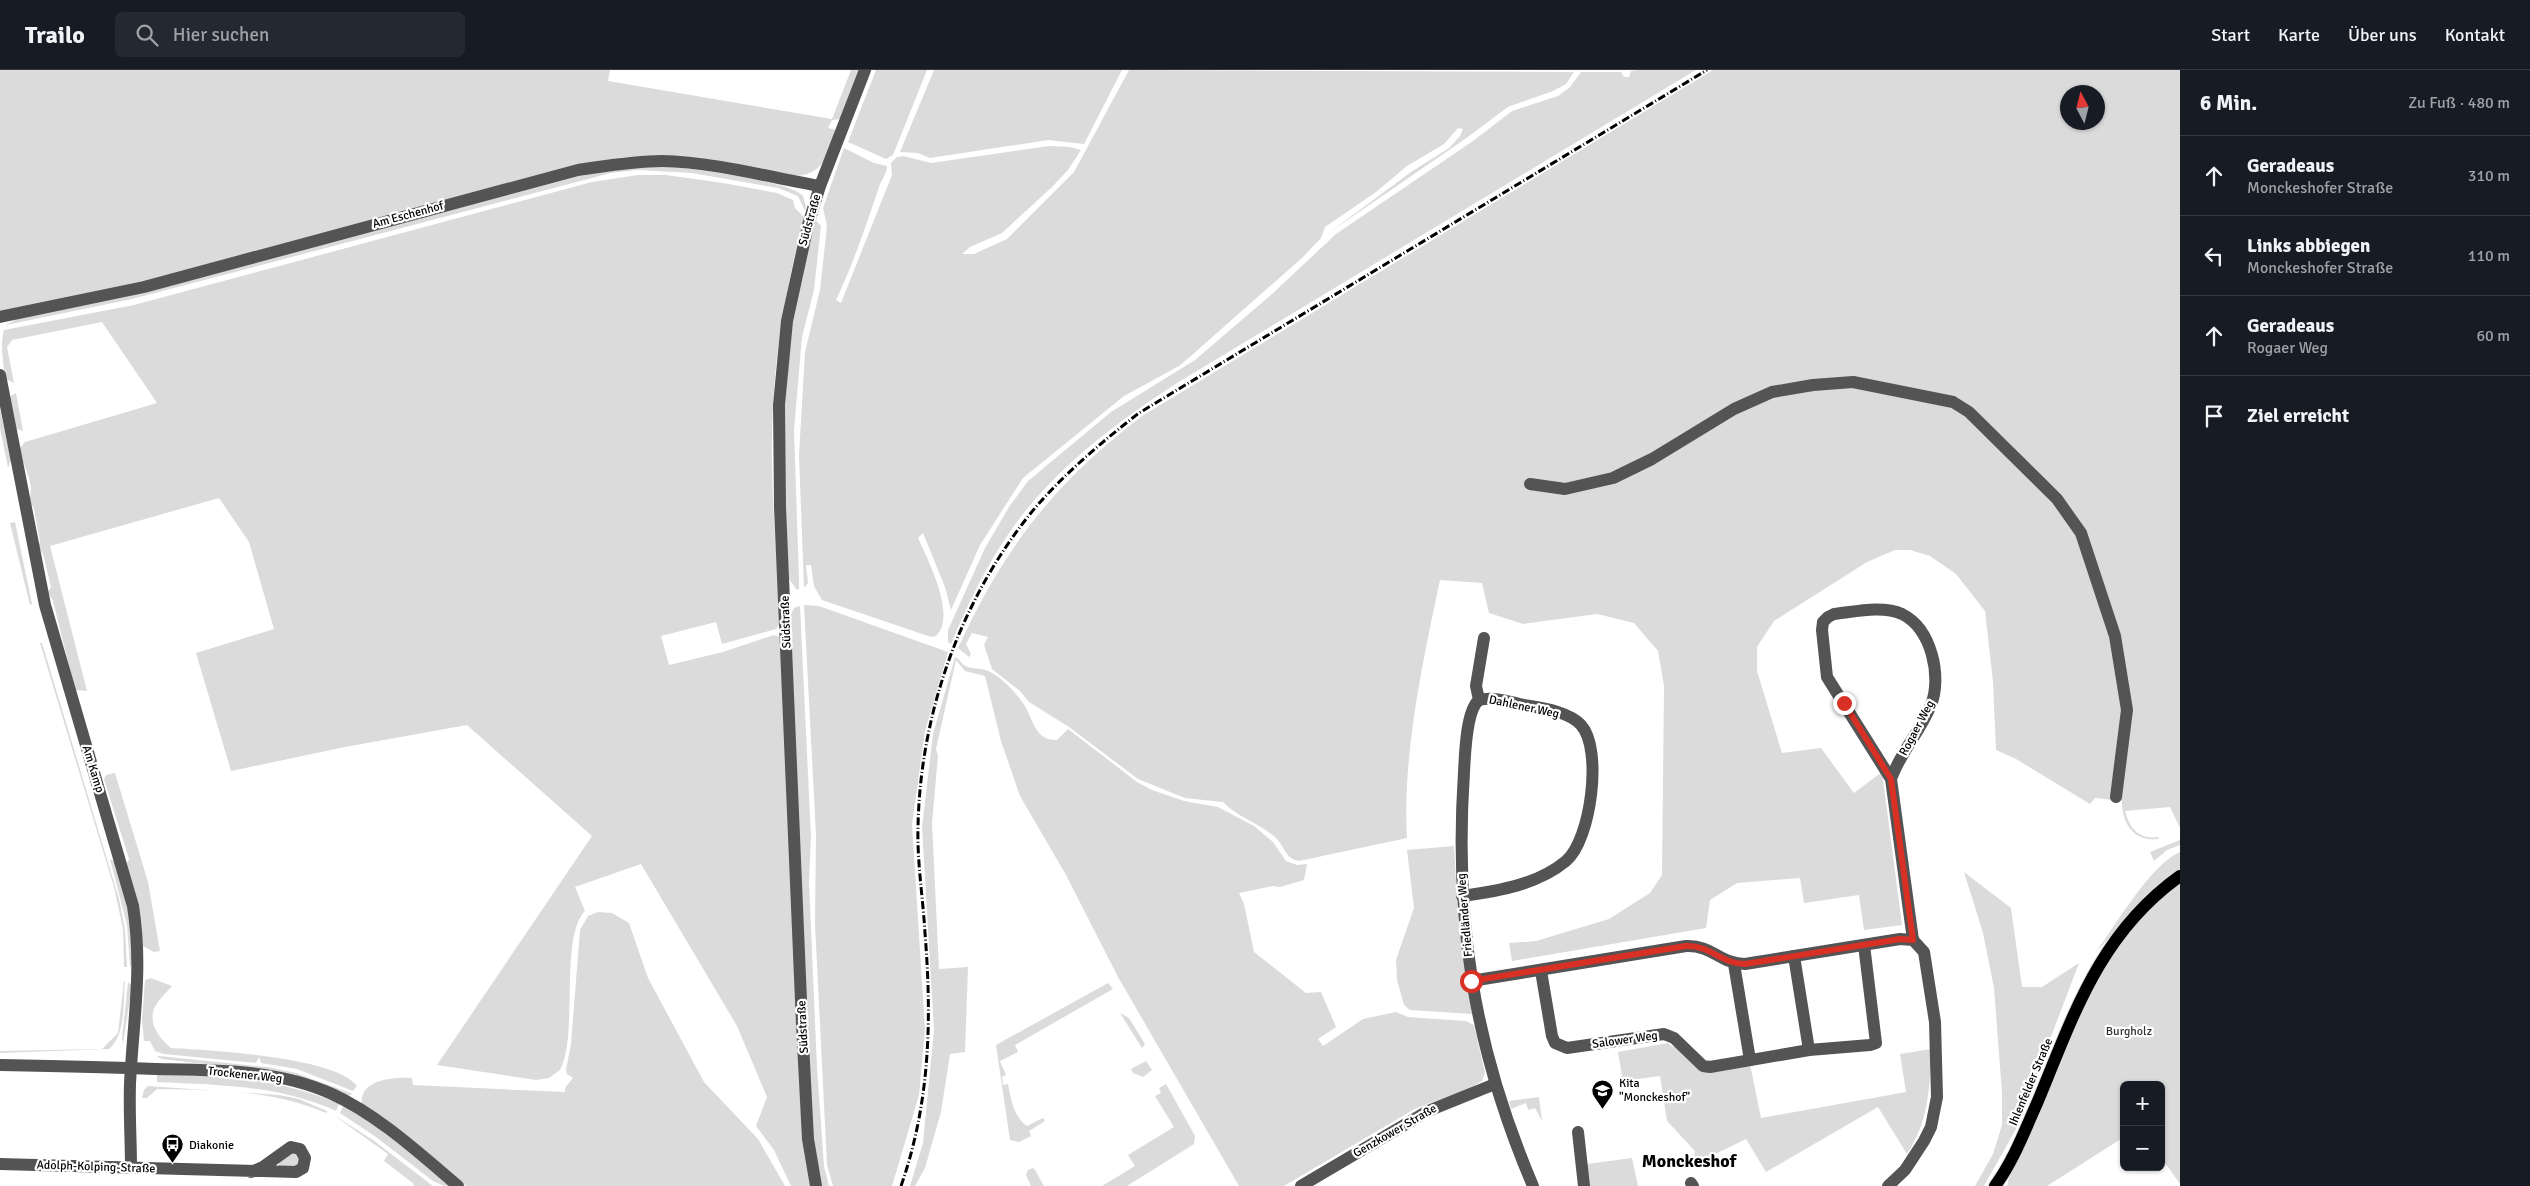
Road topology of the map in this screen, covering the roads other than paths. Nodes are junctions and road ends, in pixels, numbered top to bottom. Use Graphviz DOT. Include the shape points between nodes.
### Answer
graph roads {
  1 [pos="866,70"];
  2 [pos="820,186"];
  3 [pos="0,317"];
  4 [pos="0,375"];
  5 [pos="1530,484"];
  6 [pos="1484,638"];
  7 [pos="1479,700"];
  8 [pos="1891,779"];
  9 [pos="2116,797"];
  10 [pos="2180,876"];
  11 [pos="1462,896"];
  12 [pos="1913,940"];
  13 [pos="1864,945"];
  14 [pos="1794,956"];
  15 [pos="1734,964"];
  16 [pos="1541,971"];
  17 [pos="1471,981"];
  18 [pos="1809,1050"];
  19 [pos="1750,1060"];
  20 [pos="0,1065"];
  21 [pos="132,1068"];
  22 [pos="1494,1084"];
  23 [pos="1578,1132"];
  24 [pos="0,1164"];
  25 [pos="131,1168"];
  26 [pos="251,1172"];
  27 [pos="458,1186"];
  28 [pos="816,1186"];
  29 [pos="1301,1186"];
  30 [pos="1533,1186"];
  31 [pos="1584,1186"];
  32 [pos="1888,1186"];
  33 [pos="1995,1186"];
  1 -- 2 [label="street, Südstraße"];
  2 -- 3 [label="street, Am Eschenhof" via="663,161 578,170 144,286"];
  2 -- 28 [label="street, Südstraße" via="799,258 787,321 780,395 779,453 808,1139"];
  4 -- 21 [label="street, Am Kamp" via="47,612 133,906 139,968"];
  5 -- 9 [label="street" via="1565,489 1613,478 1652,459 1734,409 1772,392 1853,382 1954,402 1969,412 2057,499 2081,533 2115,636 2127,710"];
  6 -- 7 [label="street, Friedländer Weg" via="1476,686"];
  7 -- 11 [label="street, Friedländer Weg" via="1471,709 1464,762 1460,832"];
  7 -- 11 [label="street, Dahlener Weg" via="1490,698 1546,710 1579,723 1588,738 1592,785 1587,824 1568,860 1535,880"];
  8 -- 8 [label="street, Rogaer Weg" via="1895,766 1931,705 1936,679 1933,656 1918,630 1902,614 1875,610 1834,614 1823,622 1822,630 1827,677"];
  8 -- 12 [label="street"];
  10 -- 33 [label="main road, Ihlenfelder Straße" via="2129,922 2086,985 2025,1131"];
  11 -- 17 [label="street, Friedländer Weg"];
  12 -- 13 [label="street"];
  12 -- 32 [label="street" via="1924,952 1935,1022 1937,1096 1931,1126 1924,1141"];
  13 -- 14 [label="street"];
  13 -- 18 [label="street, Salower Weg" via="1876,1043"];
  14 -- 15 [label="street"];
  14 -- 18 [label="street"];
  15 -- 16 [label="street" via="1698,945"];
  15 -- 19 [label="street"];
  16 -- 17 [label="street"];
  16 -- 19 [label="street, Salower Weg" via="1552,1036 1561,1047 1664,1034 1674,1038 1706,1067"];
  17 -- 22 [label="street, Friedländer Weg"];
  18 -- 19 [label="street, Salower Weg"];
  20 -- 21 [label="street, Trockener Weg"];
  21 -- 25 [label="street, Am Kamp"];
  21 -- 27 [label="street, Trockener Weg" via="271,1076 318,1088 346,1101 384,1127"];
  22 -- 29 [label="street, Genzkower Straße" via="1428,1111"];
  22 -- 30 [label="street, Friedländer Weg"];
  23 -- 31 [label="street"];
  24 -- 25 [label="street, Adolph-Kolping-Straße"];
  25 -- 26 [label="street, Adolph-Kolping-Straße"];
}
